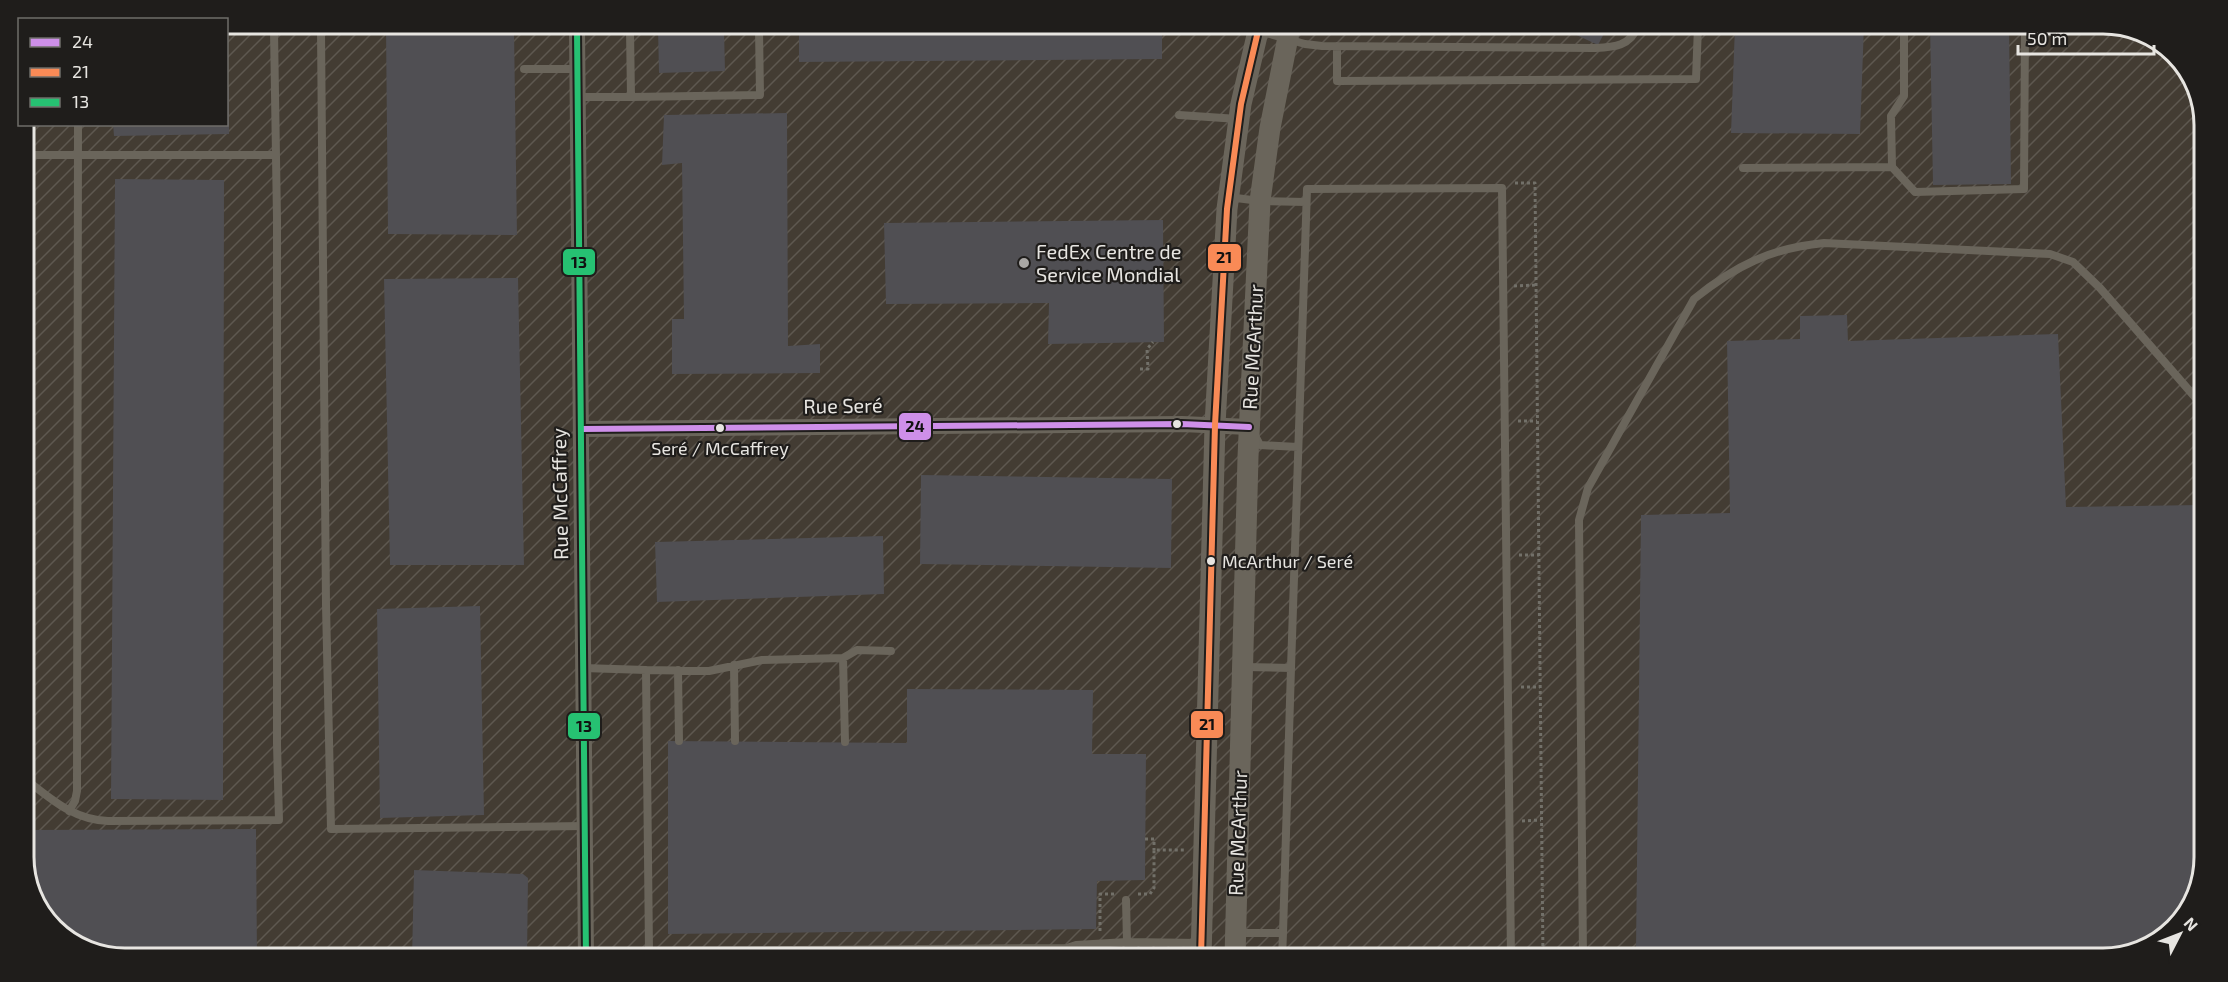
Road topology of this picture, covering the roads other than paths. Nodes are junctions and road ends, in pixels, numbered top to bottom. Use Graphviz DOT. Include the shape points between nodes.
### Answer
graph roads {
  1 [pos="274,35"];
  2 [pos="321,35"];
  3 [pos="577,35"];
  4 [pos="630,35"];
  5 [pos="759,35"];
  6 [pos="1258,35"];
  7 [pos="1289,35"];
  8 [pos="1293,35"];
  9 [pos="1633,35"];
  10 [pos="1698,35"];
  11 [pos="1904,35"];
  12 [pos="2025,35"];
  13 [pos="1337,46"];
  14 [pos="524,69"];
  15 [pos="577,69"];
  16 [pos="577,97"];
  17 [pos="631,97"];
  18 [pos="1179,115"];
  19 [pos="1239,120"];
  20 [pos="78,126"];
  21 [pos="35,155"];
  22 [pos="78,155"];
  23 [pos="275,155"];
  24 [pos="1892,167"];
  25 [pos="1743,168"];
  26 [pos="1228,197"];
  27 [pos="1260,201"];
  28 [pos="1306,202"];
  29 [pos="2193,395"];
  30 [pos="1215,425"];
  31 [pos="1249,427"];
  32 [pos="581,429"];
  33 [pos="1298,447"];
  34 [pos="891,651"];
  35 [pos="843,658"];
  36 [pos="734,665"];
  37 [pos="1242,667"];
  38 [pos="583,668"];
  39 [pos="1291,668"];
  40 [pos="646,670"];
  41 [pos="678,670"];
  42 [pos="679,741"];
  43 [pos="735,741"];
  44 [pos="845,742"];
  45 [pos="35,786"];
  46 [pos="69,811"];
  47 [pos="585,826"];
  48 [pos="1126,897"];
  49 [pos="1235,933"];
  50 [pos="1283,933"];
  51 [pos="1127,942"];
  52 [pos="586,948"];
  53 [pos="649,948"];
  54 [pos="1067,948"];
  55 [pos="1176,948"];
  56 [pos="1201,948"];
  57 [pos="1234,948"];
  58 [pos="1282,948"];
  59 [pos="1515,948"];
  60 [pos="1583,948"];
  1 -- 23 [label="lane"];
  2 -- 47 [label="lane" via="331,829"];
  3 -- 15 [label="street, Rue McCaffrey"];
  4 -- 17 [label="lane"];
  5 -- 17 [label="lane" via="760,95"];
  6 -- 19 [label="street, Rue McArthur"];
  7 -- 27 [label="street, Rue McArthur"];
  8 -- 13 [label="lane" via="1312,45"];
  9 -- 13 [label="lane" via="1616,46 1593,48"];
  10 -- 13 [label="lane" via="1696,79 1337,81"];
  11 -- 24 [label="lane" via="1904,96 1891,116"];
  12 -- 24 [label="lane" via="2024,189 1915,192"];
  14 -- 15 [label="lane"];
  15 -- 16 [label="street, Rue McCaffrey"];
  16 -- 17 [label="lane"];
  16 -- 32 [label="street, Rue McCaffrey"];
  18 -- 19 [label="lane"];
  19 -- 26 [label="street, Rue McArthur"];
  20 -- 22 [label="lane"];
  21 -- 22 [label="lane"];
  22 -- 23 [label="lane"];
  22 -- 46 [label="lane" via="77,791"];
  23 -- 46 [label="lane" via="279,820 108,821 87,819"];
  24 -- 25 [label="lane"];
  26 -- 27 [label="lane"];
  26 -- 30 [label="street, Rue McArthur"];
  27 -- 28 [label="lane"];
  27 -- 31 [label="street, Rue McArthur"];
  28 -- 33 [label="lane"];
  28 -- 59 [label="lane" via="1307,189 1502,188"];
  29 -- 60 [label="lane" via="2100,288 2073,262 2050,254 1824,243 1794,245 1730,273 1694,299 1588,488 1579,520"];
  30 -- 31 [label="street, Rue Seré"];
  30 -- 32 [label="street, Rue Seré"];
  30 -- 56 [label="street, Rue McArthur"];
  31 -- 33 [label="lane" via="1260,445"];
  31 -- 37 [label="street, Rue McArthur"];
  32 -- 38 [label="street, Rue McCaffrey"];
  33 -- 39 [label="lane"];
  34 -- 35 [label="lane" via="857,651"];
  35 -- 36 [label="lane" via="762,660"];
  35 -- 44 [label="lane"];
  36 -- 41 [label="lane" via="709,671"];
  36 -- 43 [label="lane"];
  37 -- 39 [label="lane"];
  37 -- 49 [label="street, Rue McArthur"];
  38 -- 40 [label="lane"];
  38 -- 47 [label="street, Rue McCaffrey"];
  39 -- 50 [label="lane"];
  40 -- 41 [label="lane"];
  40 -- 53 [label="lane"];
  41 -- 42 [label="lane"];
  45 -- 46 [label="lane"];
  47 -- 52 [label="street, Rue McCaffrey"];
  48 -- 51 [label="lane"];
  49 -- 50 [label="lane"];
  49 -- 57 [label="street, Rue McArthur"];
  50 -- 58 [label="lane"];
  51 -- 54 [label="lane"];
  51 -- 55 [label="lane"];
}
